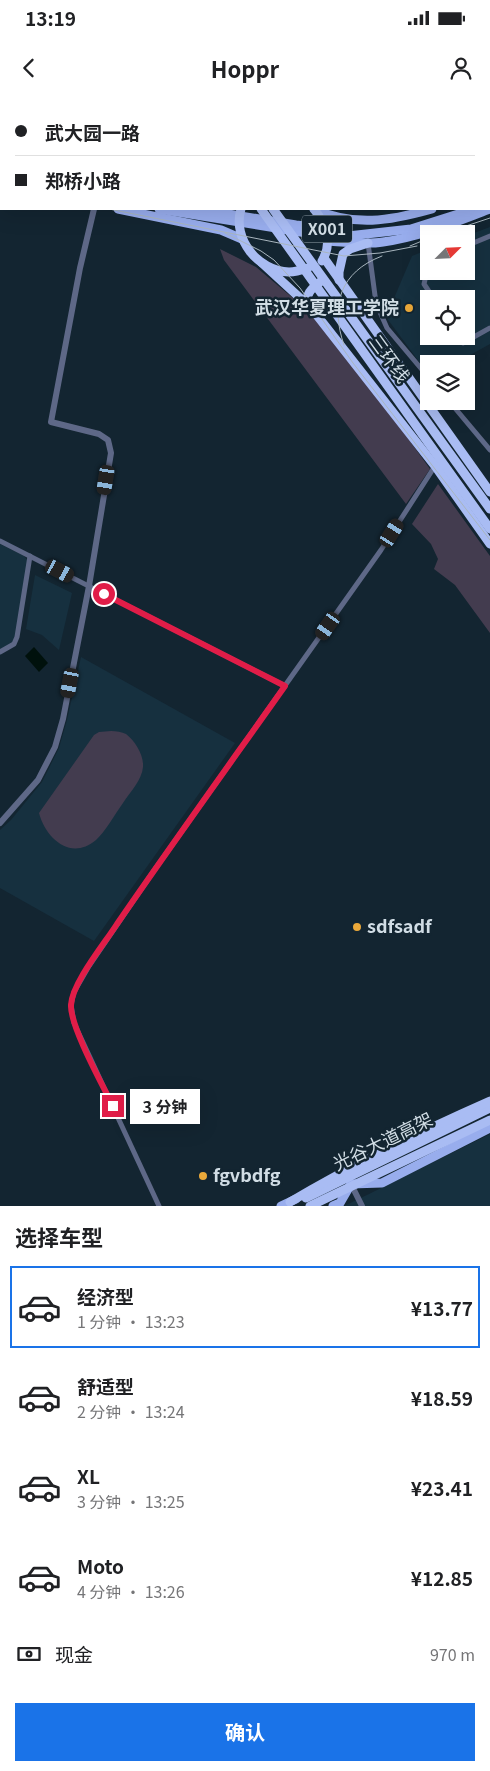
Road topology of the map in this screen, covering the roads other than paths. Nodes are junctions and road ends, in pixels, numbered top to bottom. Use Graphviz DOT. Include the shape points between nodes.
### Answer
graph roads {
  1 [pos="94,210"];
  2 [pos="123,210"];
  3 [pos="166,210"];
  4 [pos="204,210"];
  5 [pos="241,210"];
  6 [pos="262,210"];
  7 [pos="274,210"];
  8 [pos="315,210"];
  9 [pos="316,210"];
  10 [pos="428,210"];
  11 [pos="452,210"];
  12 [pos="471,210"];
  13 [pos="487,210"];
  14 [pos="490,236"];
  15 [pos="242,239"];
  16 [pos="328,241"];
  17 [pos="475,242"];
  18 [pos="368,244"];
  19 [pos="324,258"];
  20 [pos="262,263"];
  21 [pos="340,280"];
  22 [pos="308,306"];
  23 [pos="490,328"];
  24 [pos="475,336"];
  25 [pos="420,367"];
  26 [pos="457,410"];
  27 [pos="490,450"];
  28 [pos="435,466"];
  29 [pos="490,492"];
  30 [pos="490,509"];
  31 [pos="490,529"];
  32 [pos="0,540"];
  33 [pos="490,544"];
  34 [pos="30,556"];
  35 [pos="89,586"];
  36 [pos="0,652"];
  37 [pos="285,686"];
  38 [pos="0,823"];
  39 [pos="490,1099"];
  40 [pos="490,1108"];
  41 [pos="490,1120"];
  42 [pos="490,1128"];
  43 [pos="351,1184"];
  44 [pos="331,1195"];
  45 [pos="287,1205"];
  46 [pos="159,1206"];
  47 [pos="310,1206"];
  48 [pos="318,1206"];
  49 [pos="333,1206"];
  50 [pos="362,1206"];
  1 -- 35 [label="street" via="51,422 99,434 108,440 111,453"];
  2 -- 15 [label="main road" via="221,230"];
  3 -- 12 [label="main road" via="319,235 348,236 412,229"];
  4 -- 11 [label="main road, X001" via="296,225 358,230 405,224"];
  5 -- 15 [label="highway" via="239,228"];
  6 -- 31 [label="highway, 三环线"];
  7 -- 30 [label="highway, 三环线"];
  8 -- 16 [label="highway" via="324,224"];
  9 -- 10 [label="main road" via="352,221 376,221"];
  13 -- 18 [label="main road, X001" via="422,235"];
  14 -- 17 [label="street"];
  15 -- 20 [label="highway"];
  16 -- 18 [label="main road, X001"];
  16 -- 19 [label="highway"];
  18 -- 21 [label="highway" via="350,248 343,254"];
  18 -- 25 [label="street" via="376,303 387,328"];
  19 -- 20 [label="highway" via="318,264 294,272"];
  19 -- 21 [label="highway"];
  20 -- 22 [label="highway"];
  21 -- 22 [label="highway" via="329,277 310,290 306,299"];
  21 -- 29 [label="highway"];
  22 -- 28 [label="highway"];
  23 -- 24 [label="street"];
  26 -- 27 [label="street"];
  28 -- 33 [label="highway"];
  28 -- 37 [label="street" via="381,550"];
  32 -- 34 [label="street"];
  34 -- 35 [label="street"];
  34 -- 36 [label="street" via="17,637 14,644"];
  35 -- 37 [label="street"];
  35 -- 38 [label="street" via="63,720 54,747 38,780"];
  37 -- 46 [label="street" via="153,872 74,992 71,1005 74,1023"];
  39 -- 43 [label="main road" via="462,1118 371,1163"];
  39 -- 45 [label="highway" via="350,1169"];
  40 -- 45 [label="highway, 光谷大道高架"];
  41 -- 44 [label="highway, 光谷大道高架"];
  42 -- 43 [label="main road" via="382,1182"];
  43 -- 45 [label="main road" via="330,1184"];
  43 -- 49 [label="main road" via="340,1203"];
  43 -- 50 [label="street"];
  44 -- 47 [label="highway, 光谷大道高架"];
  44 -- 48 [label="highway"];
}
